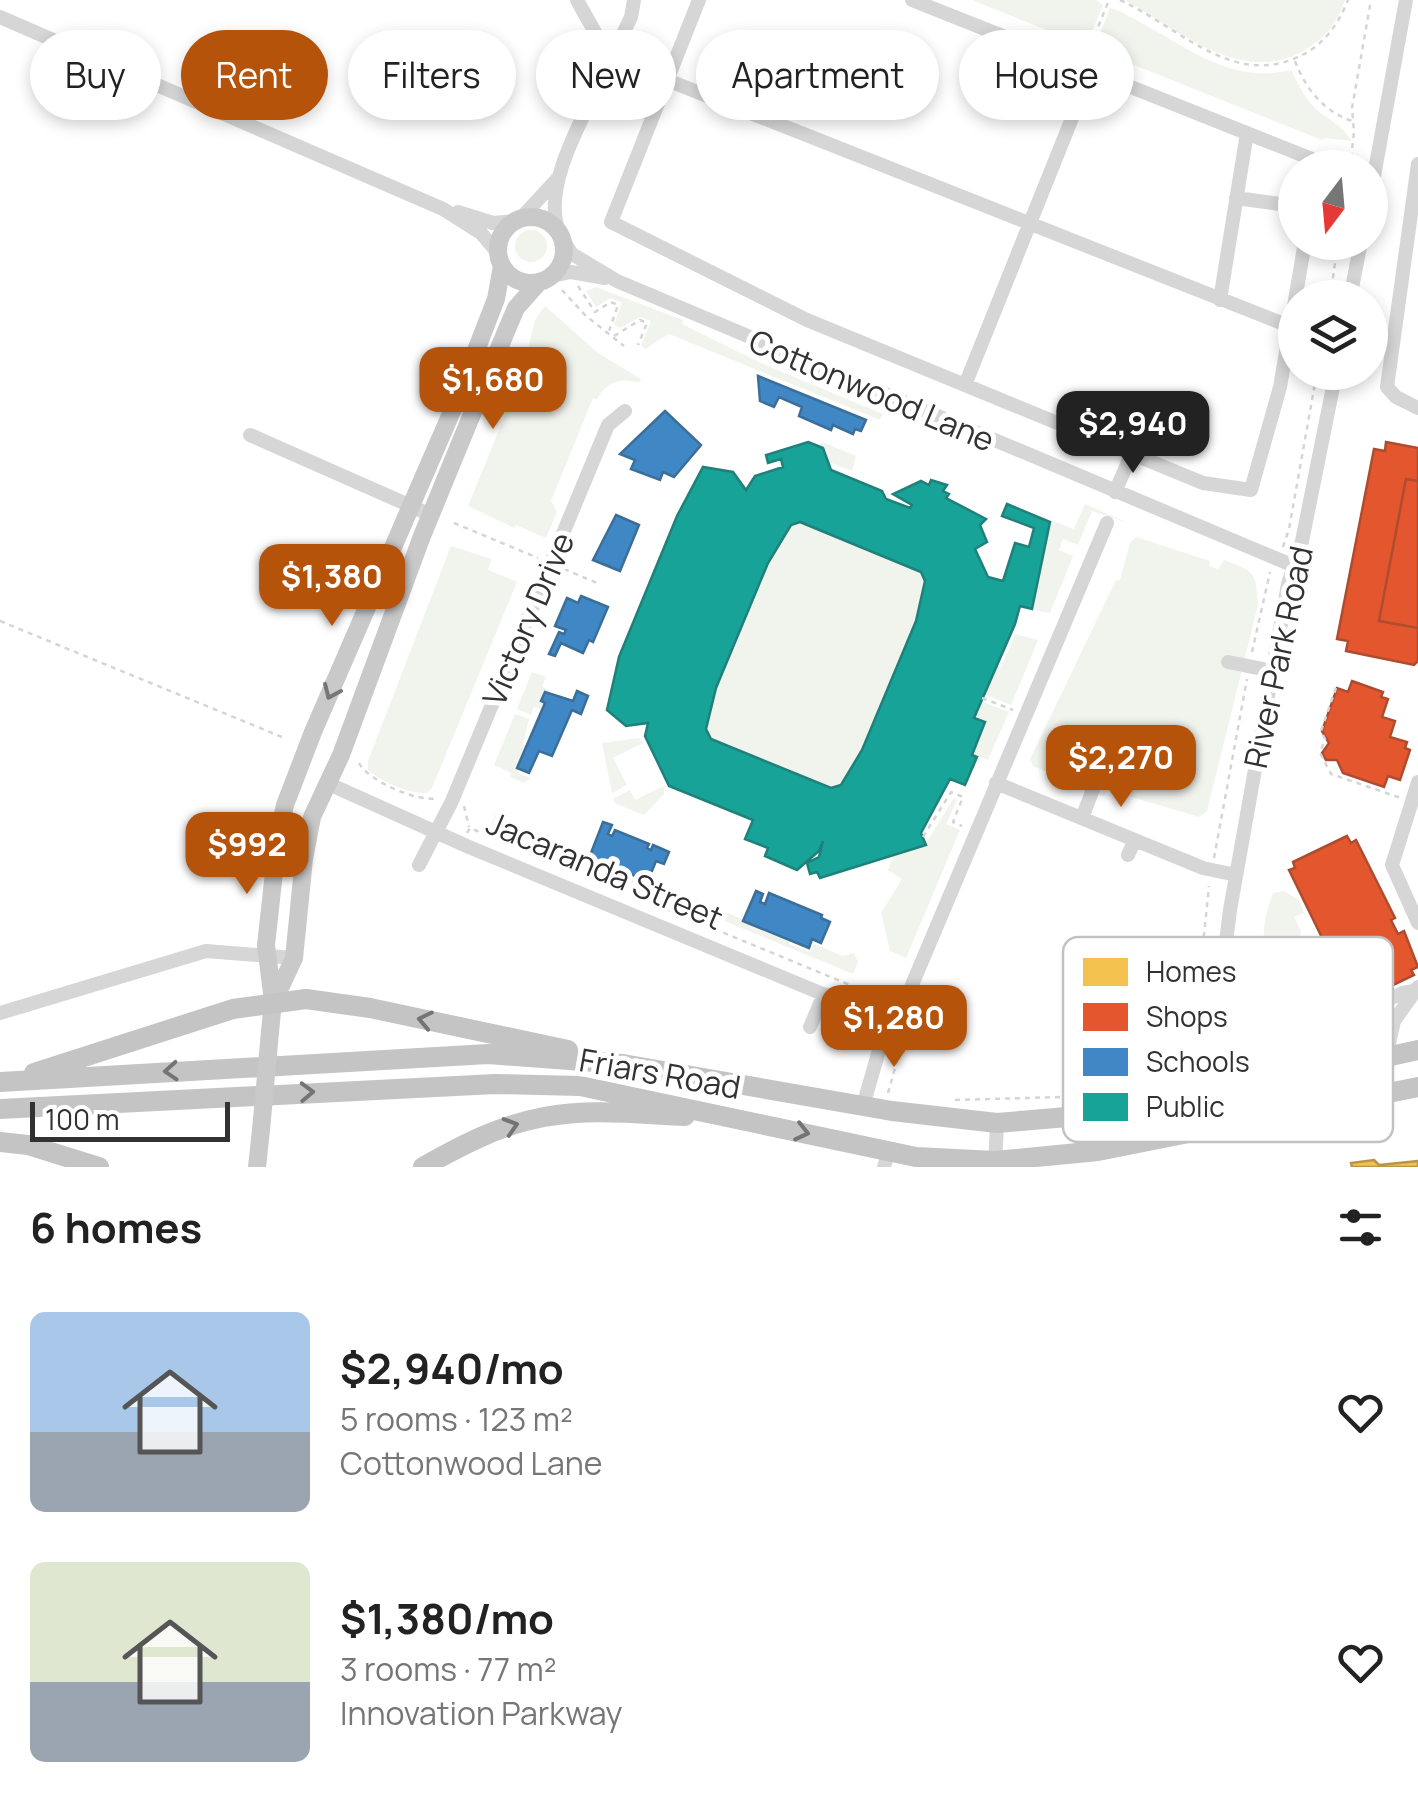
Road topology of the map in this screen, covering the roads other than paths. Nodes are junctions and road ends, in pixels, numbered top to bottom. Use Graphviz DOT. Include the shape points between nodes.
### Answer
graph roads {
  1 [pos="578,0"];
  2 [pos="634,0"];
  3 [pos="700,0"];
  4 [pos="912,0"];
  5 [pos="1406,0"];
  6 [pos="0,16"];
  7 [pos="594,30"];
  8 [pos="624,30"];
  9 [pos="988,30"];
  10 [pos="676,58"];
  11 [pos="676,84"];
  12 [pos="1134,88"];
  13 [pos="582,120"];
  14 [pos="652,120"];
  15 [pos="1068,120"];
  16 [pos="1246,133"];
  17 [pos="1289,150"];
  18 [pos="1379,150"];
  19 [pos="1418,164"];
  20 [pos="558,177"];
  21 [pos="1236,198"];
  22 [pos="1278,204"];
  23 [pos="443,209"];
  24 [pos="518,219"];
  25 [pos="1030,224"];
  26 [pos="561,237"];
  27 [pos="500,259"];
  28 [pos="617,281"];
  29 [pos="551,282"];
  30 [pos="1220,300"];
  31 [pos="1278,323"];
  32 [pos="966,385"];
  33 [pos="1279,390"];
  34 [pos="1332,390"];
  35 [pos="1418,408"];
  36 [pos="626,411"];
  37 [pos="250,435"];
  38 [pos="1132,454"];
  39 [pos="1115,492"];
  40 [pos="411,506"];
  41 [pos="431,515"];
  42 [pos="1107,523"];
  43 [pos="1294,566"];
  44 [pos="1228,662"];
  45 [pos="1272,671"];
  46 [pos="298,771"];
  47 [pos="1418,782"];
  48 [pos="996,783"];
  49 [pos="329,784"];
  50 [pos="1095,784"];
  51 [pos="1082,818"];
  52 [pos="434,831"];
  53 [pos="1134,840"];
  54 [pos="1128,854"];
  55 [pos="419,865"];
  56 [pos="1236,875"];
  57 [pos="1418,923"];
  58 [pos="1226,937"];
  59 [pos="265,956"];
  60 [pos="294,958"];
  61 [pos="1416,989"];
  62 [pos="824,994"];
  63 [pos="273,1001"];
  64 [pos="0,1013"];
  65 [pos="892,1020"];
  66 [pos="1393,1026"];
  67 [pos="810,1027"];
  68 [pos="928,1033"];
  69 [pos="1418,1050"];
  70 [pos="1393,1055"];
  71 [pos="622,1064"];
  72 [pos="4,1082"];
  73 [pos="1418,1087"];
  74 [pos="1393,1092"];
  75 [pos="863,1106"];
  76 [pos="0,1109"];
  77 [pos="735,1117"];
  78 [pos="1063,1117"];
  79 [pos="997,1123"];
  80 [pos="0,1142"];
  81 [pos="1142,1142"];
  82 [pos="886,1159"];
  83 [pos="995,1164"];
  84 [pos="99,1167"];
  85 [pos="257,1167"];
  86 [pos="422,1167"];
  1 -- 7 [label="street"];
  2 -- 8 [label="street"];
  3 -- 10 [label="street"];
  4 -- 9 [label="street"];
  5 -- 18 [label="street"];
  6 -- 23 [label="street"];
  11 -- 25 [label="street"];
  12 -- 16 [label="street"];
  13 -- 20 [label="street"];
  14 -- 32 [label="street" via="612,222 807,320"];
  15 -- 25 [label="street"];
  16 -- 17 [label="street"];
  16 -- 21 [label="street"];
  19 -- 35 [label="street" via="1387,387"];
  20 -- 24 [label="street"];
  20 -- 26 [label="street" via="552,215"];
  21 -- 22 [label="street"];
  21 -- 30 [label="street"];
  23 -- 24 [label="street" via="493,222"];
  23 -- 27 [label="street" via="481,233"];
  24 -- 26 [label="main road" via="547,220"];
  24 -- 27 [label="main road" via="504,230"];
  25 -- 30 [label="street"];
  25 -- 32 [label="street"];
  26 -- 28 [label="street, Cottonwood Lane" via="572,254"];
  26 -- 29 [label="main road" via="564,257"];
  27 -- 29 [label="main road" via="518,280"];
  27 -- 40 [label="main road" via="490,314"];
  28 -- 29 [label="street, Cottonwood Lane" via="572,272"];
  28 -- 39 [label="street, Cottonwood Lane"];
  29 -- 41 [label="main road" via="516,308"];
  30 -- 31 [label="street"];
  32 -- 38 [label="street"];
  33 -- 38 [label="street" via="1250,490 1203,483"];
  34 -- 43 [label="street, River Park Road"];
  36 -- 52 [label="street, Victory Drive" via="608,425"];
  37 -- 40 [label="street"];
  38 -- 39 [label="street"];
  39 -- 43 [label="street, Cottonwood Lane"];
  40 -- 41 [label="street"];
  40 -- 46 [label="main road, one-way"];
  41 -- 49 [label="main road"];
  42 -- 48 [label="street"];
  43 -- 45 [label="street, River Park Road"];
  44 -- 45 [label="street"];
  45 -- 56 [label="street, River Park Road"];
  46 -- 49 [label="main road, Jacaranda Street"];
  46 -- 59 [label="main road" via="278,836"];
  47 -- 57 [label="street" via="1392,865"];
  48 -- 51 [label="street"];
  48 -- 65 [label="street" via="910,992"];
  49 -- 52 [label="street, Jacaranda Street"];
  49 -- 60 [label="main road" via="307,837"];
  50 -- 51 [label="street"];
  51 -- 53 [label="street"];
  52 -- 55 [label="street, Victory Drive"];
  52 -- 62 [label="street, Jacaranda Street"];
  53 -- 54 [label="street"];
  53 -- 56 [label="street"];
  56 -- 58 [label="street, River Park Road"];
  59 -- 60 [label="street"];
  59 -- 63 [label="main road"];
  59 -- 64 [label="street" via="197,952"];
  60 -- 63 [label="main road"];
  61 -- 66 [label="street"];
  62 -- 65 [label="street, Jacaranda Street"];
  62 -- 67 [label="street"];
  71 -- 63 [label="highway, one-way" via="370,1008"];
  63 -- 72 [label="highway" via="179,1024"];
  63 -- 85 [label="main road, bridge"];
  65 -- 68 [label="street, Jacaranda Street"];
  65 -- 75 [label="street"];
  69 -- 70 [label="highway, Friars Road"];
  71 -- 72 [label="highway, Friars Road, one-way" via="488,1054"];
  71 -- 75 [label="highway, Friars Road"];
  73 -- 74 [label="highway, Friars Road"];
  75 -- 79 [label="highway, Friars Road"];
  76 -- 77 [label="highway, Friars Road, one-way" via="495,1084 580,1086"];
  77 -- 82 [label="highway, Friars Road, one-way"];
  86 -- 77 [label="highway, one-way" via="474,1138 548,1116"];
  78 -- 79 [label="highway, Friars Road"];
  79 -- 83 [label="street"];
  80 -- 84 [label="highway"];
  81 -- 83 [label="highway, Friars Road"];
  82 -- 83 [label="highway, Friars Road"];
}
